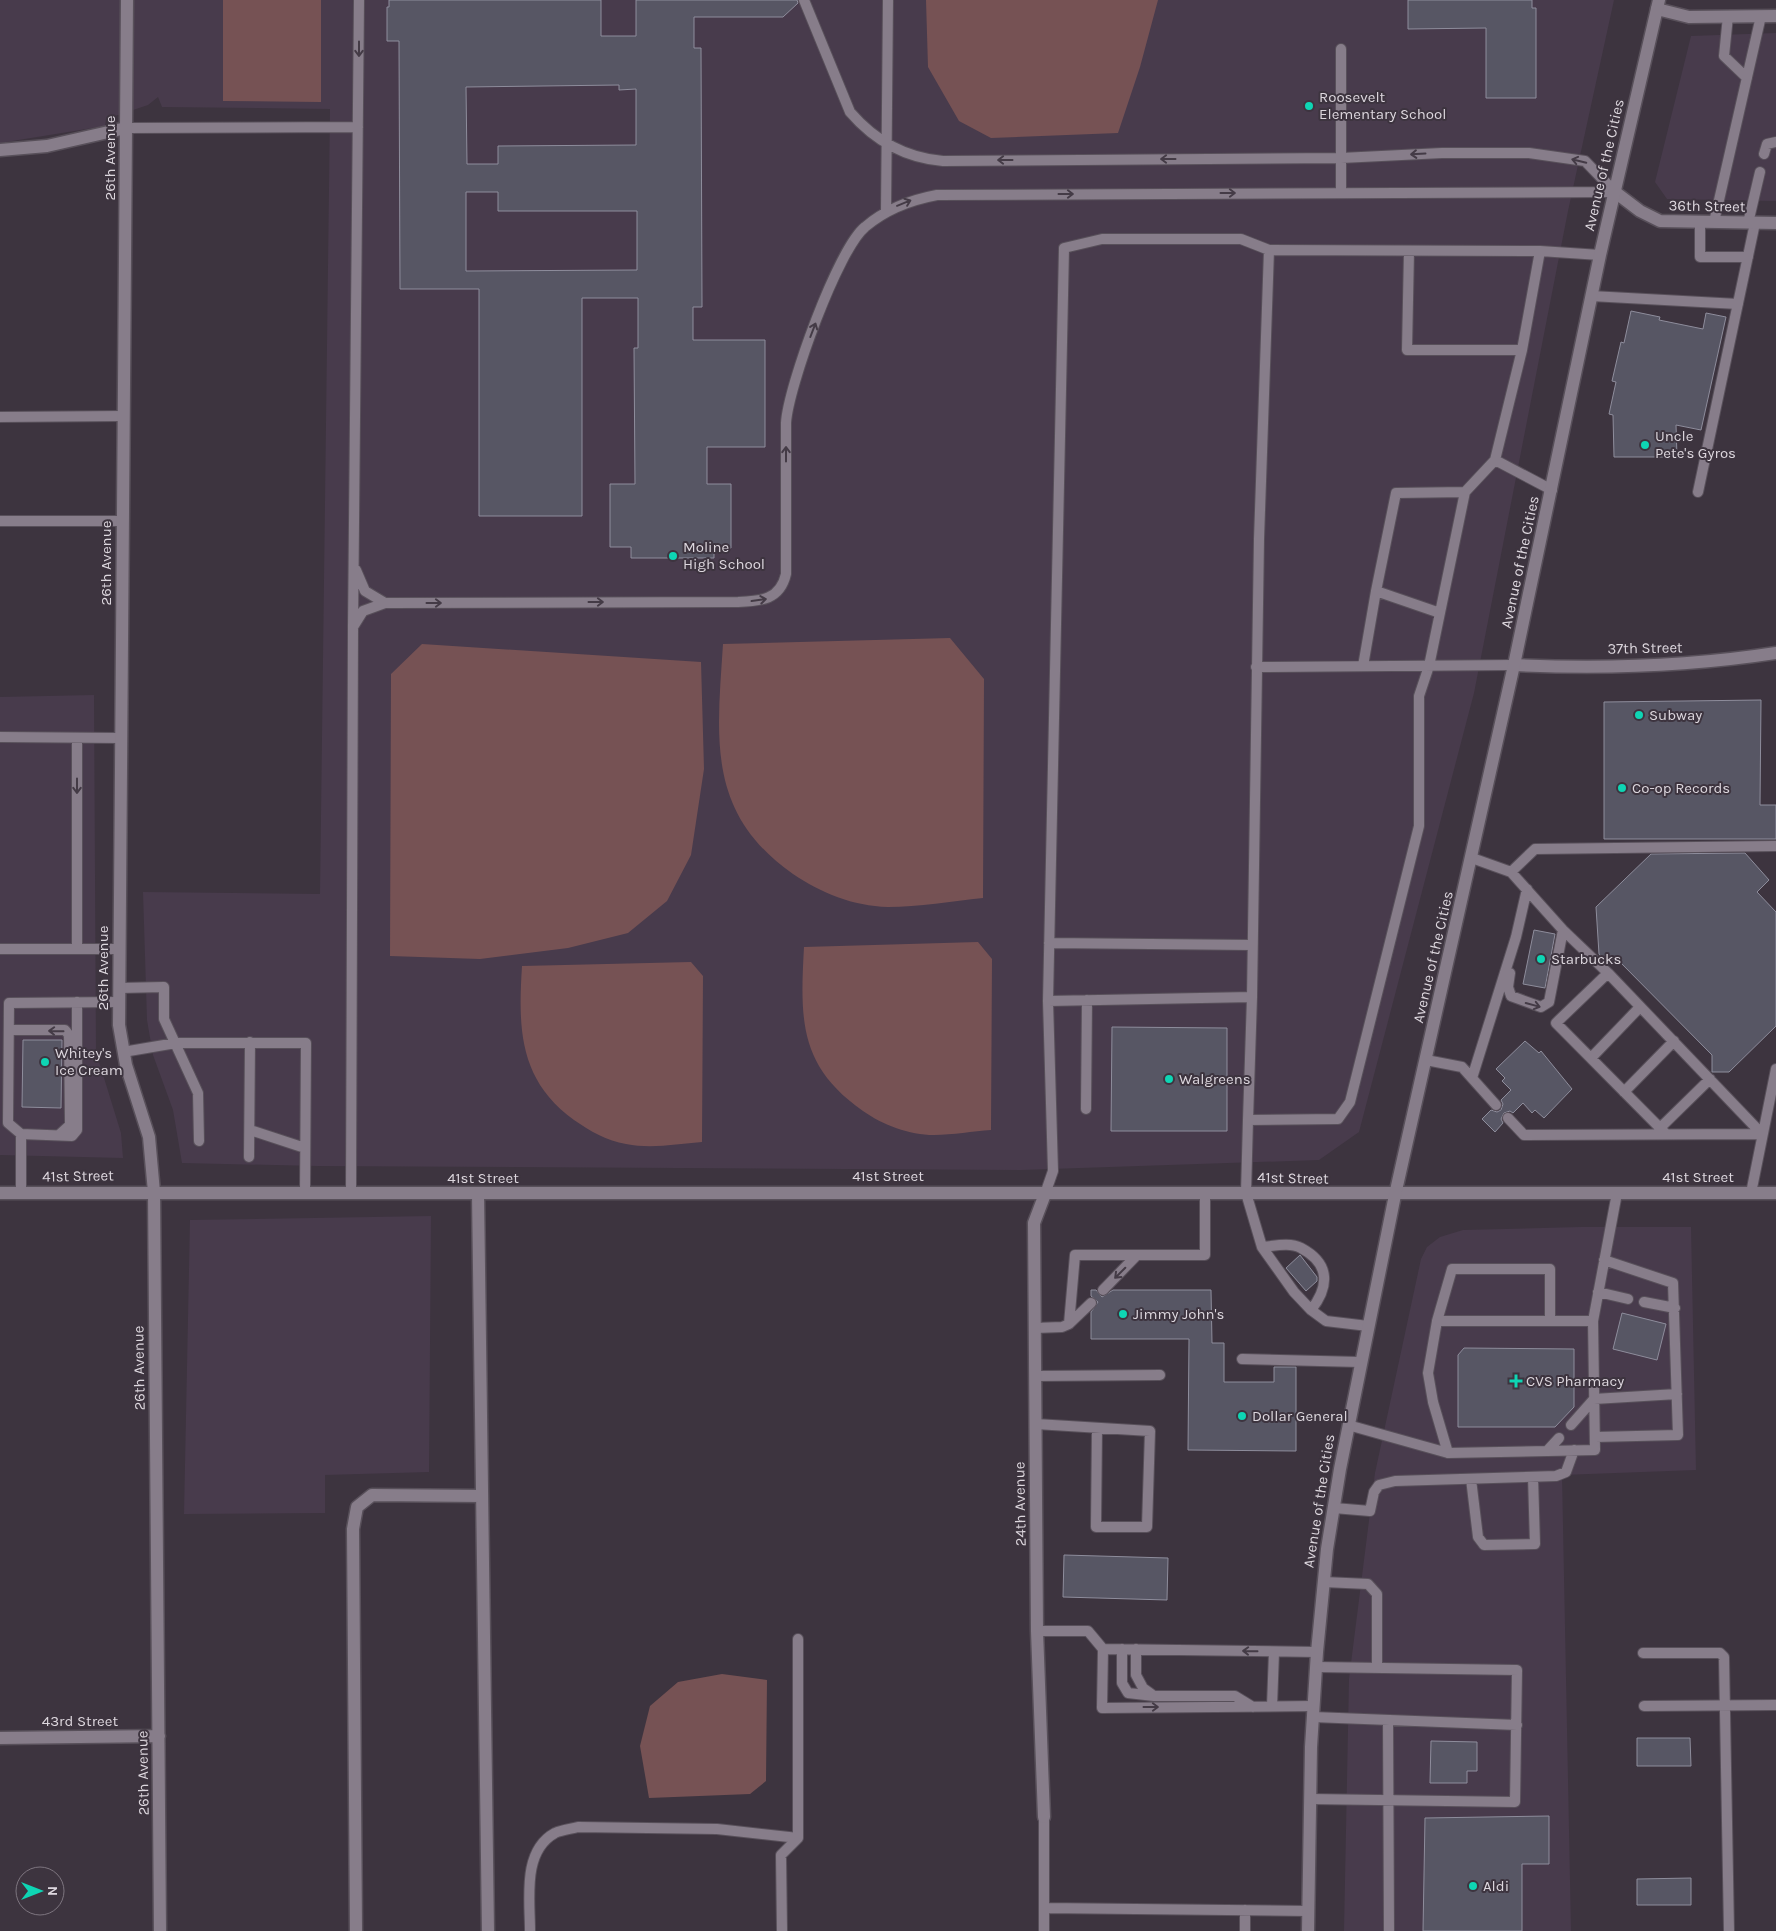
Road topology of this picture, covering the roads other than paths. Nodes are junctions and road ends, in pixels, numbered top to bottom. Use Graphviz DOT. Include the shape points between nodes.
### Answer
graph roads {
  1 [pos="127,0"];
  2 [pos="359,0"];
  3 [pos="804,0"];
  4 [pos="888,0"];
  5 [pos="1658,5"];
  6 [pos="1728,16"];
  7 [pos="1761,16"];
  8 [pos="1776,16"];
  9 [pos="1341,49"];
  10 [pos="1747,78"];
  11 [pos="358,127"];
  12 [pos="126,128"];
  13 [pos="1776,142"];
  14 [pos="888,144"];
  15 [pos="0,150"];
  16 [pos="1764,154"];
  17 [pos="1342,158"];
  18 [pos="1760,172"];
  19 [pos="1615,192"];
  20 [pos="1341,193"];
  21 [pos="886,212"];
  22 [pos="1700,222"];
  23 [pos="1714,222"];
  24 [pos="1751,223"];
  25 [pos="1776,223"];
  26 [pos="1270,250"];
  27 [pos="1409,251"];
  28 [pos="1540,251"];
  29 [pos="1600,255"];
  30 [pos="1748,257"];
  31 [pos="1591,296"];
  32 [pos="1738,304"];
  33 [pos="1522,350"];
  34 [pos="124,416"];
  35 [pos="0,417"];
  36 [pos="1495,460"];
  37 [pos="1552,490"];
  38 [pos="1465,492"];
  39 [pos="1698,492"];
  40 [pos="0,521"];
  41 [pos="123,521"];
  42 [pos="354,562"];
  43 [pos="1376,590"];
  44 [pos="385,603"];
  45 [pos="1440,613"];
  46 [pos="353,627"];
  47 [pos="1776,653"];
  48 [pos="1514,665"];
  49 [pos="1363,666"];
  50 [pos="1429,666"];
  51 [pos="1256,667"];
  52 [pos="0,737"];
  53 [pos="77,738"];
  54 [pos="121,738"];
  55 [pos="1776,846"];
  56 [pos="1472,858"];
  57 [pos="1511,872"];
  58 [pos="1527,889"];
  59 [pos="1563,930"];
  60 [pos="1516,937"];
  61 [pos="1049,943"];
  62 [pos="1252,944"];
  63 [pos="0,949"];
  64 [pos="77,949"];
  65 [pos="120,949"];
  66 [pos="1608,973"];
  67 [pos="119,988"];
  68 [pos="1252,997"];
  69 [pos="1087,1000"];
  70 [pos="1048,1001"];
  71 [pos="77,1002"];
  72 [pos="119,1002"];
  73 [pos="1640,1007"];
  74 [pos="9,1030"];
  75 [pos="250,1042"];
  76 [pos="1674,1042"];
  77 [pos="176,1043"];
  78 [pos="123,1052"];
  79 [pos="1591,1058"];
  80 [pos="1426,1060"];
  81 [pos="1776,1069"];
  82 [pos="1472,1078"];
  83 [pos="1710,1079"];
  84 [pos="1624,1092"];
  85 [pos="1496,1105"];
  86 [pos="1086,1109"];
  87 [pos="1508,1118"];
  88 [pos="1248,1120"];
  89 [pos="250,1130"];
  90 [pos="1663,1131"];
  91 [pos="21,1134"];
  92 [pos="1762,1134"];
  93 [pos="59,1135"];
  94 [pos="199,1141"];
  95 [pos="305,1148"];
  96 [pos="249,1156"];
  97 [pos="154,1192"];
  98 [pos="0,1193"];
  99 [pos="21,1193"];
  100 [pos="1205,1193"];
  101 [pos="1246,1193"];
  102 [pos="1750,1193"];
  103 [pos="1776,1193"];
  104 [pos="305,1194"];
  105 [pos="351,1194"];
  106 [pos="478,1194"];
  107 [pos="1046,1194"];
  108 [pos="1617,1194"];
  109 [pos="1395,1195"];
  110 [pos="1262,1247"];
  111 [pos="1137,1256"];
  112 [pos="1604,1260"];
  113 [pos="1103,1290"];
  114 [pos="1598,1292"];
  115 [pos="1628,1299"];
  116 [pos="1644,1302"];
  117 [pos="1091,1303"];
  118 [pos="1675,1308"];
  119 [pos="1311,1310"];
  120 [pos="1436,1321"];
  121 [pos="1550,1321"];
  122 [pos="1593,1321"];
  123 [pos="1069,1324"];
  124 [pos="1368,1326"];
  125 [pos="1035,1328"];
  126 [pos="1242,1359"];
  127 [pos="1360,1362"];
  128 [pos="1160,1374"];
  129 [pos="1035,1376"];
  130 [pos="1677,1394"];
  131 [pos="1594,1399"];
  132 [pos="1036,1424"];
  133 [pos="1348,1425"];
  134 [pos="1571,1425"];
  135 [pos="1097,1428"];
  136 [pos="1595,1437"];
  137 [pos="1559,1438"];
  138 [pos="1574,1450"];
  139 [pos="1547,1451"];
  140 [pos="1448,1453"];
  141 [pos="1533,1477"];
  142 [pos="1471,1478"];
  143 [pos="482,1496"];
  144 [pos="1334,1508"];
  145 [pos="1324,1582"];
  146 [pos="1037,1631"];
  147 [pos="798,1639"];
  148 [pos="1103,1649"];
  149 [pos="1122,1649"];
  150 [pos="1136,1649"];
  151 [pos="1274,1652"];
  152 [pos="1317,1652"];
  153 [pos="1643,1653"];
  154 [pos="1316,1667"];
  155 [pos="1376,1668"];
  156 [pos="1154,1696"];
  157 [pos="1726,1705"];
  158 [pos="1776,1705"];
  159 [pos="1272,1706"];
  160 [pos="1644,1706"];
  161 [pos="1253,1707"];
  162 [pos="1313,1711"];
  163 [pos="1388,1720"];
  164 [pos="1517,1724"];
  165 [pos="159,1736"];
  166 [pos="0,1738"];
  167 [pos="1310,1799"];
  168 [pos="1387,1800"];
  169 [pos="1044,1817"];
  170 [pos="798,1838"];
  171 [pos="1044,1908"];
  172 [pos="1245,1910"];
  173 [pos="1308,1911"];
  174 [pos="160,1931"];
  175 [pos="356,1931"];
  176 [pos="488,1931"];
  177 [pos="530,1931"];
  178 [pos="782,1931"];
  179 [pos="1044,1931"];
  180 [pos="1245,1931"];
  181 [pos="1308,1931"];
  182 [pos="1389,1931"];
  183 [pos="1729,1931"];
  1 -- 12 [label="street, 26th Avenue"];
  2 -- 11 [label="lane, one-way"];
  3 -- 14 [label="lane" via="850,112 862,126"];
  4 -- 14 [label="lane"];
  5 -- 6 [label="street" via="1689,17"];
  5 -- 19 [label="street, Avenue of the Cities"];
  6 -- 7 [label="street"];
  6 -- 10 [label="lane" via="1724,56"];
  7 -- 8 [label="street"];
  7 -- 10 [label="lane"];
  9 -- 17 [label="lane"];
  10 -- 23 [label="lane"];
  11 -- 12 [label="lane"];
  11 -- 42 [label="lane"];
  12 -- 15 [label="street" via="46,146"];
  12 -- 34 [label="street, 26th Avenue"];
  13 -- 16 [label="lane" via="1767,144"];
  17 -- 14 [label="lane, one-way" via="943,161 910,156"];
  14 -- 21 [label="lane"];
  19 -- 17 [label="lane, one-way" via="1585,161 1529,154 1442,153"];
  17 -- 20 [label="lane"];
  18 -- 24 [label="lane"];
  19 -- 20 [label="lane"];
  19 -- 22 [label="street, 36th Street" via="1640,212 1660,221"];
  19 -- 29 [label="street, Avenue of the Cities"];
  21 -- 20 [label="lane, one-way" via="916,199 937,195"];
  44 -- 21 [label="lane, one-way" via="738,602 763,601 776,594 784,584 786,574 786,422 796,376 839,266 863,228"];
  22 -- 23 [label="street, 36th Street"];
  22 -- 30 [label="lane" via="1700,257"];
  23 -- 24 [label="street, 36th Street"];
  24 -- 25 [label="street, 36th Street"];
  24 -- 30 [label="lane"];
  26 -- 27 [label="lane"];
  26 -- 51 [label="lane" via="1261,442"];
  26 -- 61 [label="lane" via="1241,238 1102,238 1064,248"];
  27 -- 28 [label="lane"];
  27 -- 33 [label="lane" via="1406,350"];
  28 -- 29 [label="lane"];
  28 -- 33 [label="lane"];
  29 -- 31 [label="street, Avenue of the Cities"];
  30 -- 32 [label="lane"];
  31 -- 32 [label="lane"];
  31 -- 37 [label="street, Avenue of the Cities"];
  32 -- 39 [label="lane"];
  33 -- 36 [label="lane"];
  34 -- 35 [label="lane"];
  34 -- 41 [label="street, 26th Avenue"];
  36 -- 37 [label="lane"];
  36 -- 38 [label="lane"];
  37 -- 48 [label="street, Avenue of the Cities"];
  38 -- 43 [label="lane" via="1396,493"];
  38 -- 45 [label="lane"];
  40 -- 41 [label="lane"];
  41 -- 54 [label="street, 26th Avenue"];
  42 -- 44 [label="lane" via="365,591"];
  42 -- 46 [label="lane"];
  43 -- 45 [label="lane"];
  43 -- 49 [label="lane"];
  44 -- 46 [label="lane" via="364,611"];
  45 -- 50 [label="lane"];
  46 -- 105 [label="lane"];
  47 -- 48 [label="street, 37th Street" via="1707,662"];
  48 -- 50 [label="lane"];
  48 -- 56 [label="street, Avenue of the Cities"];
  49 -- 50 [label="lane"];
  49 -- 51 [label="lane"];
  50 -- 88 [label="lane" via="1419,696 1419,826 1350,1102 1338,1119"];
  51 -- 62 [label="lane"];
  52 -- 53 [label="lane"];
  53 -- 54 [label="lane"];
  53 -- 64 [label="lane, one-way"];
  54 -- 65 [label="street, 26th Avenue"];
  55 -- 57 [label="lane" via="1535,849"];
  56 -- 57 [label="lane"];
  56 -- 80 [label="street, Avenue of the Cities"];
  57 -- 58 [label="lane"];
  58 -- 59 [label="lane"];
  58 -- 60 [label="lane"];
  60 -- 59 [label="lane, one-way" via="1509,981 1512,996 1541,1008 1549,1002"];
  59 -- 66 [label="lane"];
  60 -- 82 [label="lane"];
  61 -- 62 [label="lane"];
  61 -- 70 [label="lane"];
  62 -- 68 [label="lane"];
  63 -- 64 [label="lane"];
  64 -- 65 [label="lane"];
  65 -- 67 [label="street, 26th Avenue"];
  66 -- 73 [label="lane"];
  66 -- 79 [label="lane" via="1556,1023"];
  67 -- 72 [label="street, 26th Avenue"];
  67 -- 77 [label="lane" via="164,987 164,1019"];
  68 -- 69 [label="lane"];
  68 -- 88 [label="lane"];
  69 -- 70 [label="lane"];
  69 -- 86 [label="lane"];
  70 -- 107 [label="lane" via="1053,1171"];
  71 -- 72 [label="lane"];
  71 -- 74 [label="lane" via="9,1003"];
  71 -- 93 [label="lane" via="76,1130 72,1136"];
  72 -- 78 [label="street, 26th Avenue"];
  73 -- 76 [label="lane"];
  73 -- 79 [label="lane"];
  74 -- 91 [label="lane" via="8,1123"];
  93 -- 74 [label="lane, one-way" via="70,1125 69,1035 64,1030"];
  75 -- 77 [label="lane"];
  75 -- 89 [label="lane"];
  75 -- 95 [label="lane" via="306,1043"];
  76 -- 83 [label="lane"];
  76 -- 84 [label="lane"];
  77 -- 78 [label="lane"];
  77 -- 94 [label="lane" via="198,1093"];
  78 -- 97 [label="street, 26th Avenue" via="149,1137"];
  79 -- 84 [label="lane"];
  80 -- 82 [label="lane" via="1462,1067"];
  80 -- 109 [label="street, Avenue of the Cities"];
  81 -- 92 [label="lane"];
  82 -- 85 [label="lane"];
  83 -- 90 [label="lane"];
  83 -- 92 [label="lane"];
  84 -- 90 [label="lane"];
  87 -- 90 [label="lane" via="1524,1135"];
  88 -- 101 [label="lane"];
  89 -- 95 [label="lane"];
  89 -- 96 [label="lane"];
  90 -- 92 [label="lane"];
  91 -- 93 [label="lane"];
  91 -- 99 [label="lane"];
  92 -- 102 [label="lane"];
  95 -- 104 [label="lane"];
  97 -- 99 [label="street, 41st Street"];
  97 -- 104 [label="street, 41st Street"];
  97 -- 165 [label="street, 26th Avenue"];
  98 -- 99 [label="street, 41st Street"];
  100 -- 101 [label="street, 41st Street"];
  100 -- 107 [label="street, 41st Street"];
  100 -- 111 [label="lane" via="1205,1256"];
  101 -- 109 [label="street, 41st Street"];
  101 -- 110 [label="lane"];
  102 -- 103 [label="street, 41st Street"];
  102 -- 108 [label="street, 41st Street"];
  104 -- 105 [label="street, 41st Street"];
  105 -- 106 [label="street, 41st Street"];
  106 -- 107 [label="street, 41st Street"];
  106 -- 143 [label="street"];
  107 -- 125 [label="street, 24th Avenue" via="1034,1223"];
  108 -- 109 [label="street, 41st Street"];
  108 -- 112 [label="lane"];
  109 -- 124 [label="street, Avenue of the Cities"];
  110 -- 119 [label="lane"];
  110 -- 119 [label="lane" via="1282,1245 1300,1248 1315,1260 1324,1273 1326,1285"];
  111 -- 113 [label="lane, one-way"];
  111 -- 123 [label="lane" via="1074,1256"];
  112 -- 114 [label="lane"];
  112 -- 118 [label="lane" via="1674,1283"];
  114 -- 115 [label="lane"];
  114 -- 122 [label="lane"];
  116 -- 118 [label="lane"];
  117 -- 123 [label="lane"];
  118 -- 130 [label="lane"];
  119 -- 124 [label="lane" via="1326,1321"];
  120 -- 121 [label="lane"];
  120 -- 121 [label="lane" via="1452,1269 1550,1269"];
  120 -- 140 [label="lane" via="1428,1373"];
  121 -- 122 [label="lane"];
  122 -- 131 [label="lane"];
  123 -- 125 [label="lane"];
  124 -- 127 [label="street, Avenue of the Cities"];
  125 -- 129 [label="street, 24th Avenue"];
  126 -- 127 [label="lane"];
  127 -- 133 [label="street, Avenue of the Cities"];
  128 -- 129 [label="lane"];
  129 -- 132 [label="street, 24th Avenue"];
  130 -- 131 [label="lane"];
  130 -- 136 [label="lane" via="1678,1435"];
  131 -- 134 [label="lane"];
  131 -- 136 [label="lane"];
  132 -- 135 [label="lane"];
  132 -- 146 [label="street, 24th Avenue"];
  133 -- 140 [label="lane"];
  133 -- 144 [label="street, Avenue of the Cities"];
  135 -- 135 [label="lane" via="1150,1431 1147,1527 1096,1527"];
  136 -- 138 [label="lane" via="1596,1450"];
  137 -- 139 [label="lane"];
  138 -- 139 [label="lane"];
  138 -- 141 [label="lane" via="1566,1472"];
  139 -- 140 [label="lane"];
  141 -- 142 [label="lane"];
  141 -- 142 [label="lane" via="1535,1544 1484,1545 1478,1537"];
  142 -- 144 [label="lane" via="1395,1481 1379,1485 1370,1510"];
  143 -- 175 [label="street" via="372,1495 357,1507 353,1530"];
  143 -- 176 [label="street"];
  144 -- 145 [label="street, Avenue of the Cities"];
  145 -- 152 [label="street, Avenue of the Cities"];
  145 -- 155 [label="lane" via="1368,1584 1377,1594"];
  146 -- 148 [label="lane" via="1088,1631"];
  146 -- 169 [label="street, 24th Avenue"];
  147 -- 170 [label="lane"];
  148 -- 149 [label="lane"];
  148 -- 161 [label="lane, one-way" via="1102,1708"];
  149 -- 150 [label="lane"];
  149 -- 156 [label="lane" via="1122,1683 1128,1693"];
  151 -- 150 [label="lane, one-way"];
  150 -- 156 [label="lane" via="1136,1675 1143,1688"];
  151 -- 152 [label="lane"];
  151 -- 159 [label="lane"];
  152 -- 154 [label="street, Avenue of the Cities"];
  153 -- 157 [label="lane" via="1720,1653 1726,1662"];
  154 -- 155 [label="lane"];
  154 -- 162 [label="street, Avenue of the Cities"];
  155 -- 164 [label="lane" via="1518,1670"];
  156 -- 161 [label="lane" via="1235,1696"];
  157 -- 158 [label="lane"];
  157 -- 160 [label="lane"];
  157 -- 183 [label="lane"];
  159 -- 161 [label="lane"];
  159 -- 162 [label="lane"];
  162 -- 163 [label="lane"];
  162 -- 167 [label="street, Avenue of the Cities"];
  163 -- 164 [label="lane"];
  163 -- 168 [label="lane"];
  164 -- 168 [label="lane" via="1515,1802"];
  165 -- 166 [label="street, 43rd Street"];
  165 -- 174 [label="street, 26th Avenue"];
  167 -- 168 [label="lane"];
  167 -- 173 [label="street, Avenue of the Cities"];
  168 -- 182 [label="lane"];
  169 -- 171 [label="lane"];
  170 -- 177 [label="lane" via="717,1829 578,1827 557,1832 542,1845 533,1861"];
  170 -- 178 [label="lane" via="781,1855"];
  171 -- 172 [label="lane"];
  171 -- 179 [label="lane"];
  172 -- 173 [label="lane"];
  172 -- 180 [label="lane"];
  173 -- 181 [label="street, Avenue of the Cities"];
}
